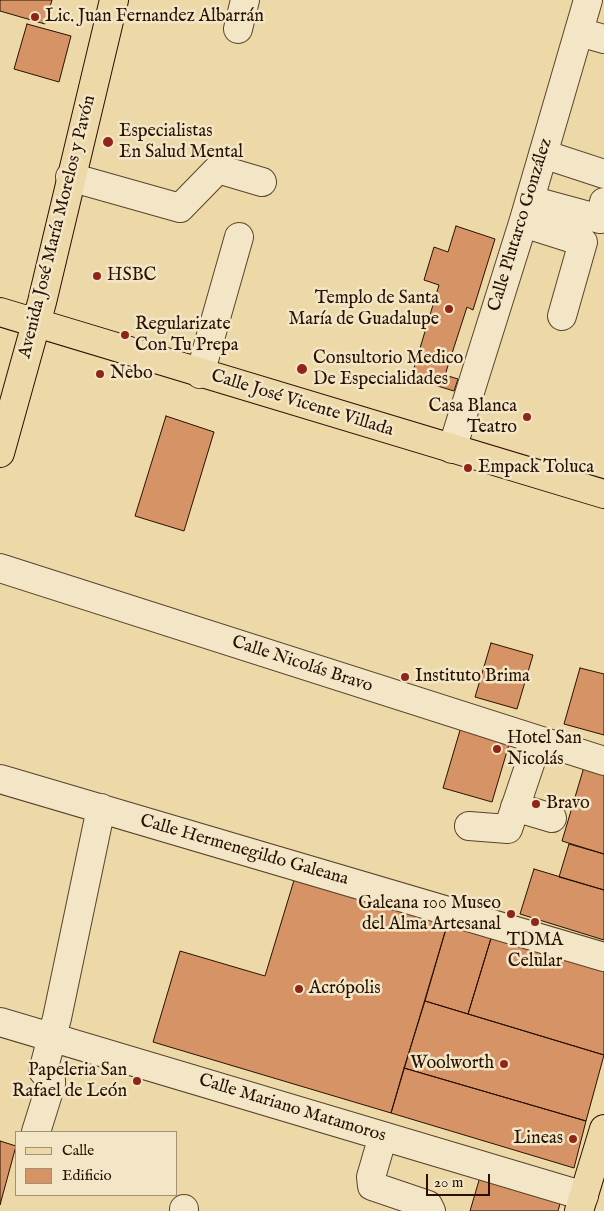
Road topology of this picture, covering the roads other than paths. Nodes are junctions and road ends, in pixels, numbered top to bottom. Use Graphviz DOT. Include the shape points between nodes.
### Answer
graph roads {
  1 [pos="114,0"];
  2 [pos="246,0"];
  3 [pos="588,0"];
  4 [pos="238,29"];
  5 [pos="591,36"];
  6 [pos="543,154"];
  7 [pos="604,174"];
  8 [pos="70,177"];
  9 [pos="262,182"];
  10 [pos="604,202"];
  11 [pos="527,211"];
  12 [pos="239,237"];
  13 [pos="0,312"];
  14 [pos="562,316"];
  15 [pos="36,324"];
  16 [pos="200,374"];
  17 [pos="452,449"];
  18 [pos="0,453"];
  19 [pos="604,494"];
  20 [pos="0,568"];
  21 [pos="538,740"];
  22 [pos="604,761"];
  23 [pos="0,779"];
  24 [pos="515,807"];
  25 [pos="101,808"];
  26 [pos="552,818"];
  27 [pos="469,826"];
  28 [pos="604,957"];
  29 [pos="0,1022"];
  30 [pos="52,1037"];
  31 [pos="604,1129"];
  32 [pos="36,1131"];
  33 [pos="383,1136"];
  34 [pos="582,1203"];
  35 [pos="431,1211"];
  1 -- 8 [label="main road, Avenida José María Morelos y Pavón"];
  2 -- 4 [label="street"];
  3 -- 5 [label="street, Calle Plutarco González"];
  5 -- 6 [label="street, Calle Plutarco González"];
  6 -- 7 [label="street"];
  6 -- 11 [label="street, Calle Plutarco González"];
  8 -- 9 [label="street" via="180,208 218,169"];
  8 -- 15 [label="main road, Avenida José María Morelos y Pavón"];
  10 -- 11 [label="street" via="600,219"];
  11 -- 14 [label="street" via="582,242"];
  11 -- 17 [label="street, Calle Plutarco González"];
  12 -- 16 [label="street"];
  13 -- 15 [label="main road, Calle José Vicente Villada"];
  15 -- 16 [label="main road, Calle José Vicente Villada"];
  15 -- 18 [label="main road, Avenida José María Morelos y Pavón"];
  16 -- 17 [label="main road, Calle José Vicente Villada"];
  17 -- 19 [label="main road, Calle José Vicente Villada"];
  20 -- 21 [label="street, Calle Nicolás Bravo"];
  21 -- 22 [label="street, Calle Nicolás Bravo"];
  21 -- 24 [label="street"];
  23 -- 25 [label="street, Calle Hermenegildo Galeana"];
  24 -- 26 [label="street"];
  24 -- 27 [label="street" via="508,829"];
  25 -- 28 [label="street, Calle Hermenegildo Galeana"];
  25 -- 30 [label="street"];
  29 -- 30 [label="street, Calle Mariano Matamoros"];
  30 -- 32 [label="street" via="42,1071 51,1084"];
  30 -- 33 [label="street, Calle Mariano Matamoros"];
  31 -- 34 [label="main road"];
  33 -- 34 [label="street, Calle Mariano Matamoros"];
  33 -- 35 [label="street" via="370,1182 372,1186 428,1205"];
}
